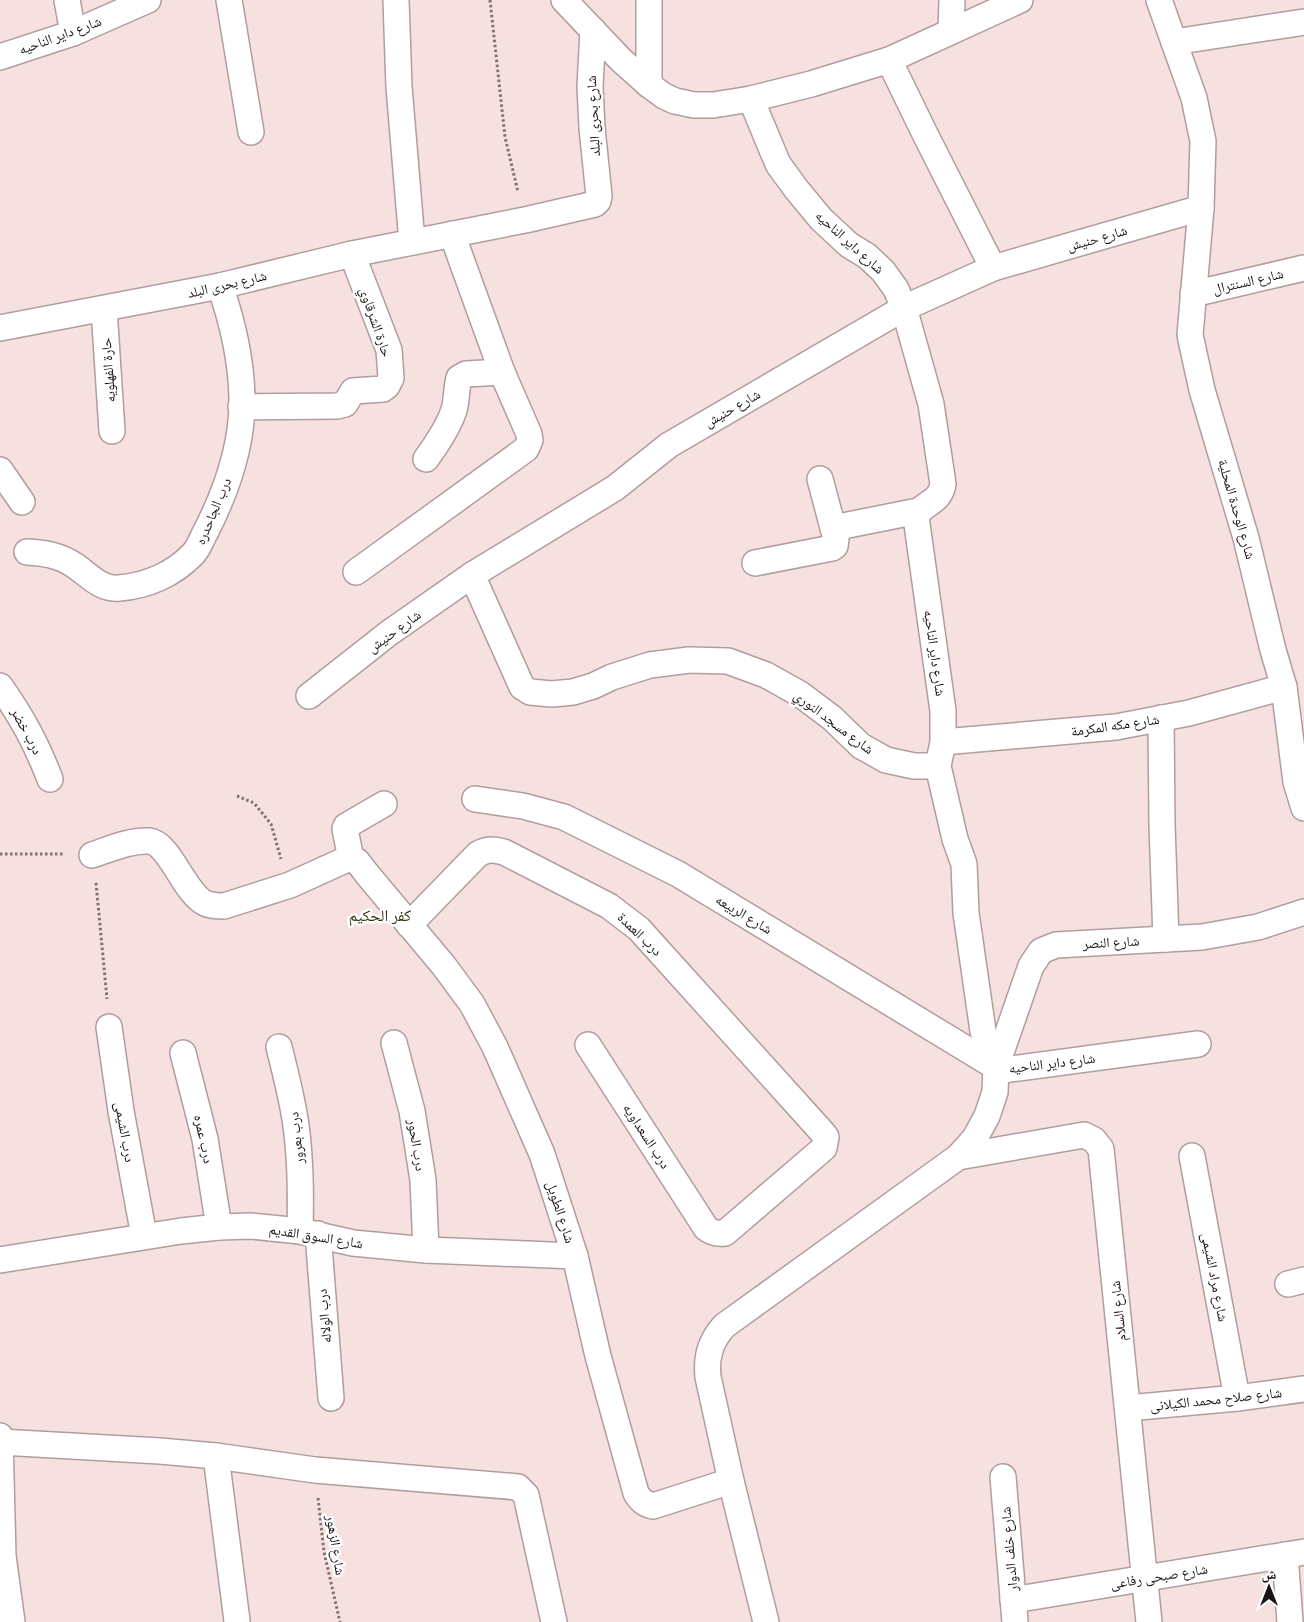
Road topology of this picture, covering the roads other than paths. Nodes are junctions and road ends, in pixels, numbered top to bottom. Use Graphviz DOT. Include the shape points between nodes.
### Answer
graph roads {
  1 [pos="67,0"];
  2 [pos="148,0"];
  3 [pos="229,0"];
  4 [pos="396,0"];
  5 [pos="564,0"];
  6 [pos="649,0"];
  7 [pos="952,0"];
  8 [pos="1020,0"];
  9 [pos="1159,0"];
  10 [pos="1304,22"];
  11 [pos="593,30"];
  12 [pos="951,31"];
  13 [pos="72,33"];
  14 [pos="1174,42"];
  15 [pos="0,56"];
  16 [pos="889,60"];
  17 [pos="649,85"];
  18 [pos="751,99"];
  19 [pos="251,132"];
  20 [pos="1201,208"];
  21 [pos="452,234"];
  22 [pos="412,242"];
  23 [pos="352,254"];
  24 [pos="993,268"];
  25 [pos="1304,268"];
  26 [pos="220,286"];
  27 [pos="1193,294"];
  28 [pos="904,308"];
  29 [pos="104,309"];
  30 [pos="0,328"];
  31 [pos="502,372"];
  32 [pos="241,407"];
  33 [pos="112,431"];
  34 [pos="426,459"];
  35 [pos="0,470"];
  36 [pos="820,479"];
  37 [pos="22,502"];
  38 [pos="918,512"];
  39 [pos="833,528"];
  40 [pos="27,552"];
  41 [pos="755,563"];
  42 [pos="356,572"];
  43 [pos="472,575"];
  44 [pos="0,686"];
  45 [pos="1284,687"];
  46 [pos="309,696"];
  47 [pos="1161,718"];
  48 [pos="943,742"];
  49 [pos="938,766"];
  50 [pos="50,779"];
  51 [pos="1300,781"];
  52 [pos="475,799"];
  53 [pos="384,804"];
  54 [pos="1304,808"];
  55 [pos="92,855"];
  56 [pos="359,867"];
  57 [pos="1304,912"];
  58 [pos="409,925"];
  59 [pos="1166,939"];
  60 [pos="109,1027"];
  61 [pos="394,1043"];
  62 [pos="1198,1044"];
  63 [pos="588,1045"];
  64 [pos="279,1047"];
  65 [pos="183,1054"];
  66 [pos="996,1067"];
  67 [pos="1192,1156"];
  68 [pos="958,1157"];
  69 [pos="219,1227"];
  70 [pos="706,1228"];
  71 [pos="309,1233"];
  72 [pos="144,1236"];
  73 [pos="426,1250"];
  74 [pos="575,1256"];
  75 [pos="0,1260"];
  76 [pos="1304,1389"];
  77 [pos="331,1398"];
  78 [pos="1237,1398"];
  79 [pos="1128,1408"];
  80 [pos="0,1436"];
  81 [pos="0,1442"];
  82 [pos="216,1456"];
  83 [pos="1003,1477"];
  84 [pos="731,1481"];
  85 [pos="1295,1554"];
  86 [pos="1145,1578"];
  87 [pos="1014,1611"];
  88 [pos="237,1621"];
  89 [pos="12,1622"];
  90 [pos="554,1622"];
  91 [pos="766,1622"];
  92 [pos="1149,1622"];
  93 [pos="1290,1622"];
  1 -- 13 [label="street"];
  2 -- 13 [label="street, شارع داير الناحيه"];
  3 -- 19 [label="street"];
  4 -- 22 [label="street" via="399,87"];
  5 -- 11 [label="street"];
  6 -- 17 [label="street"];
  7 -- 12 [label="street"];
  8 -- 12 [label="street"];
  9 -- 14 [label="street"];
  10 -- 14 [label="street"];
  11 -- 17 [label="street"];
  11 -- 21 [label="street, شارع بحرى البلد" via="590,86 598,201"];
  12 -- 16 [label="street"];
  13 -- 15 [label="street, شارع داير الناحيه"];
  14 -- 20 [label="street" via="1194,98 1203,141"];
  16 -- 18 [label="street"];
  16 -- 24 [label="street"];
  17 -- 18 [label="street" via="675,101 694,105"];
  18 -- 28 [label="street, شارع داير الناحيه" via="778,164 797,190 821,219 883,271 896,288"];
  20 -- 24 [label="street, شارع حنيش"];
  20 -- 27 [label="street, شارع الوحدة المحلية"];
  21 -- 22 [label="street, شارع بحرى البلد"];
  21 -- 31 [label="street"];
  22 -- 23 [label="street, شارع بحرى البلد"];
  23 -- 26 [label="street, شارع بحرى البلد"];
  23 -- 32 [label="street, حارة الشرقاوي" via="389,350 391,378 387,386 353,391 345,404 338,406"];
  24 -- 28 [label="street, شارع حنيش"];
  25 -- 27 [label="street, شارع السنترال"];
  26 -- 29 [label="street, شارع بحرى البلد"];
  26 -- 32 [label="street, درب الجاحدره" via="240,360"];
  27 -- 45 [label="street, شارع الوحدة المحلية" via="1190,335 1202,390 1246,538"];
  28 -- 38 [label="street, شارع داير الناحيه" via="931,404 943,484 936,500"];
  28 -- 43 [label="street, شارع حنيش" via="670,445 615,488"];
  29 -- 30 [label="street, شارع بحرى البلد"];
  29 -- 33 [label="street, حارة الفهلويه"];
  31 -- 34 [label="street" via="466,374 459,378 449,423"];
  31 -- 42 [label="street" via="529,434 526,449"];
  32 -- 40 [label="street, درب الجاحدره" via="239,437 221,497 194,553 172,572 146,584 117,588 96,582 60,557"];
  35 -- 37 [label="street"];
  36 -- 39 [label="street"];
  38 -- 39 [label="street"];
  38 -- 48 [label="street, شارع داير الناحيه" via="916,522 943,711"];
  39 -- 41 [label="street" via="836,543 832,548"];
  43 -- 46 [label="street, شارع حنيش" via="389,633"];
  43 -- 49 [label="street, شارع مسجد النوري" via="522,687 530,692 572,692 650,665 689,660 728,661 766,675 800,694 861,746 886,760 914,766"];
  44 -- 50 [label="street, درب خضر" via="20,714"];
  45 -- 47 [label="street, شارع مكه المكرمة"];
  45 -- 51 [label="street, شارع الوحدة المحلية"];
  47 -- 48 [label="street, شارع مكه المكرمة" via="1116,727"];
  47 -- 59 [label="street"];
  48 -- 49 [label="street, شارع داير الناحيه"];
  49 -- 66 [label="street, شارع داير الناحيه" via="964,864 966,913 977,998 988,1050"];
  51 -- 54 [label="street, شارع الوحدة المحلية"];
  52 -- 66 [label="street, شارع الربيعه" via="523,806 564,817 678,874"];
  53 -- 56 [label="street" via="346,826"];
  55 -- 56 [label="street" via="120,845 151,841 159,844 199,899 216,906 290,886 327,868"];
  56 -- 58 [label="street, شارع الطويل"];
  57 -- 59 [label="street, شارع النصر" via="1229,933"];
  58 -- 70 [label="street, درب العمدة" via="478,854 492,849 504,852 609,906 639,929 826,1137 824,1148 725,1233 718,1234"];
  58 -- 74 [label="street, شارع الطويل" via="472,1004 495,1047 542,1154"];
  59 -- 66 [label="street, شارع النصر" via="1056,945 1041,951 1031,966"];
  60 -- 72 [label="street, درب الشيمى"];
  61 -- 73 [label="street, درب الحور" via="412,1110 423,1180"];
  62 -- 66 [label="street, شارع داير الناحيه" via="1003,1070"];
  63 -- 70 [label="street, درب السعداويه"];
  64 -- 71 [label="street, درب بعرور" via="296,1119 301,1193"];
  65 -- 69 [label="street, درب عمره" via="205,1139"];
  66 -- 68 [label="street" via="995,1092 987,1116 975,1138"];
  67 -- 78 [label="street, شارع مراد الشيمى"];
  68 -- 79 [label="street, شارع السلام" via="1084,1135 1101,1149"];
  68 -- 84 [label="street" via="724,1326 715,1337 706,1363"];
  69 -- 71 [label="street, شارع السوق القديم" via="251,1226"];
  69 -- 72 [label="street, شارع السوق القديم"];
  71 -- 73 [label="street, شارع السوق القديم" via="353,1242"];
  71 -- 77 [label="street, درب الولاله"];
  72 -- 75 [label="street, شارع السوق القديم"];
  73 -- 74 [label="street, شارع السوق القديم"];
  74 -- 84 [label="street, شارع الطويل" via="598,1356 640,1499 653,1506"];
  76 -- 78 [label="street, شارع صلاح محمد الكيلانى"];
  78 -- 79 [label="street, شارع صلاح محمد الكيلانى"];
  79 -- 86 [label="street, شارع السلام"];
  80 -- 81 [label="street"];
  81 -- 82 [label="street"];
  81 -- 89 [label="street" via="3,1556"];
  82 -- 88 [label="street"];
  82 -- 90 [label="street" via="315,1470 518,1487 526,1495"];
  83 -- 87 [label="street, شارع خلف الدوار"];
  84 -- 91 [label="street"];
  85 -- 86 [label="street, شارع صبحى رفاعى"];
  85 -- 93 [label="street"];
  86 -- 87 [label="street, شارع صبحى رفاعى"];
  86 -- 92 [label="street, شارع السلام"];
}
